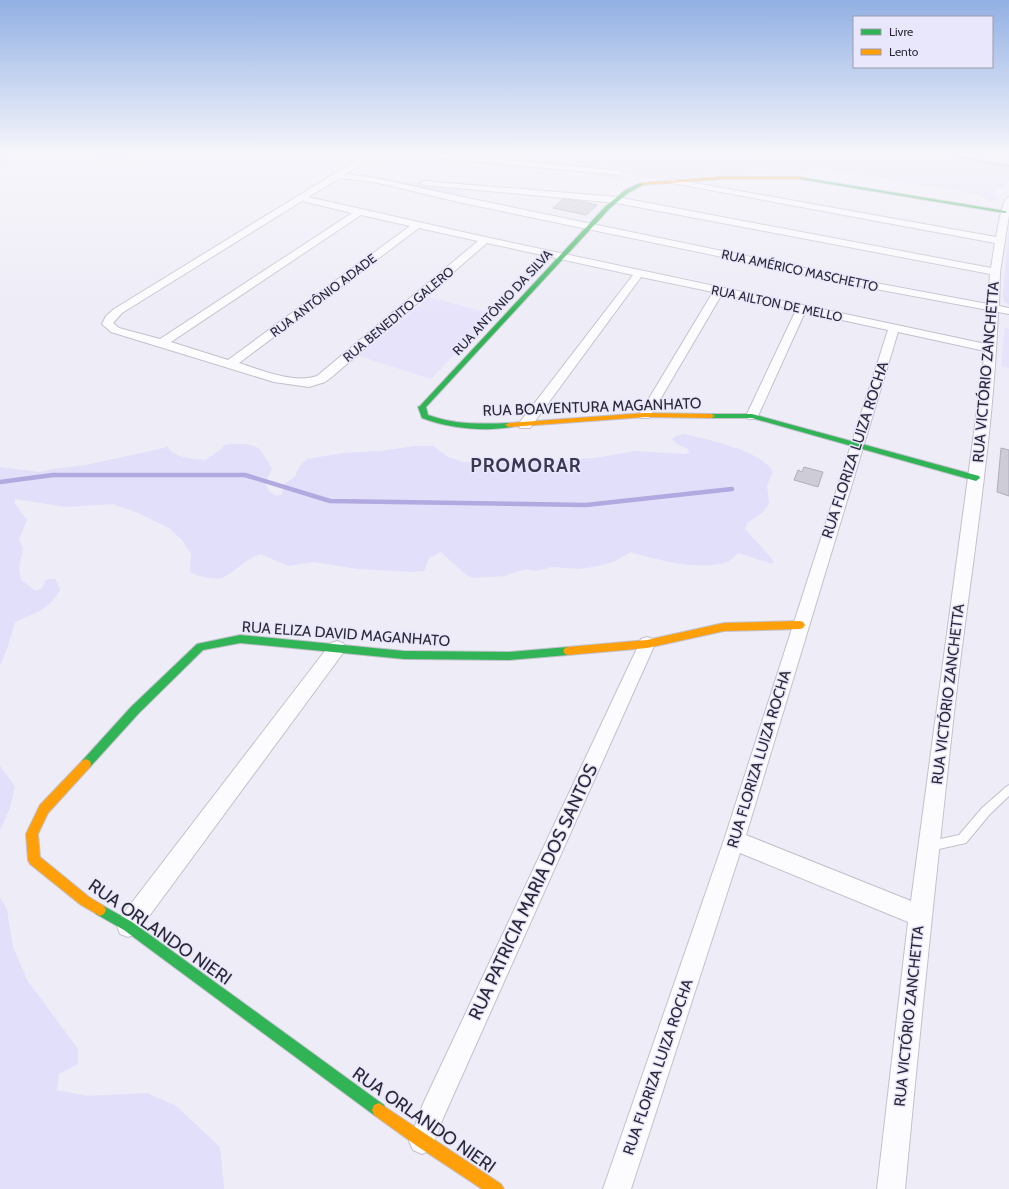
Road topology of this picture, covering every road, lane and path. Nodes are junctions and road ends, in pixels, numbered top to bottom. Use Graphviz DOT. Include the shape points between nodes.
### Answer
graph roads {
  1 [pos="283,208"];
  2 [pos="344,208"];
  3 [pos="504,208"];
  4 [pos="608,208"];
  5 [pos="662,208"];
  6 [pos="826,208"];
  7 [pos="1007,208"];
  8 [pos="359,212"];
  9 [pos="417,225"];
  10 [pos="590,226"];
  11 [pos="485,240"];
  12 [pos="1000,241"];
  13 [pos="563,256"];
  14 [pos="995,272"];
  15 [pos="639,274"];
  16 [pos="719,290"];
  17 [pos="802,308"];
  18 [pos="1001,309"];
  19 [pos="894,328"];
  20 [pos="162,343"];
  21 [pos="991,349"];
  22 [pos="229,365"];
  23 [pos="645,415"];
  24 [pos="752,416"];
  25 [pos="440,423"];
  26 [pos="525,425"];
  27 [pos="856,445"];
  28 [pos="976,478"];
  29 [pos="800,625"];
  30 [pos="647,644"];
  31 [pos="200,647"];
  32 [pos="337,648"];
  33 [pos="1009,790"];
  34 [pos="734,840"];
  35 [pos="930,846"];
  36 [pos="920,916"];
  37 [pos="128,926"];
  38 [pos="422,1141"];
  39 [pos="496,1189"];
  40 [pos="617,1189"];
  41 [pos="891,1189"];
  1 -- 20 [label="street" via="118,311 107,324 115,330"];
  2 -- 8 [label="street, RUA AILTON DE MELLO"];
  3 -- 10 [label="street, RUA AMÉRICO MASCHETTO"];
  4 -- 10 [label="street, RUA ANTÔNIO DA SILVA"];
  5 -- 14 [label="street"];
  6 -- 12 [label="street"];
  7 -- 12 [label="street, RUA VICTÓRIO ZANCHETTA"];
  8 -- 9 [label="street, RUA AILTON DE MELLO"];
  8 -- 20 [label="street"];
  9 -- 11 [label="street, RUA AILTON DE MELLO"];
  9 -- 22 [label="street, RUA ANTÔNIO ADADE"];
  10 -- 13 [label="street, RUA ANTÔNIO DA SILVA"];
  10 -- 18 [label="street, RUA AMÉRICO MASCHETTO" via="881,287"];
  11 -- 13 [label="street, RUA AILTON DE MELLO"];
  11 -- 22 [label="street, RUA BENEDITO GALERO" via="321,379 309,383 274,378"];
  12 -- 14 [label="street, RUA VICTÓRIO ZANCHETTA"];
  13 -- 15 [label="street, RUA AILTON DE MELLO"];
  13 -- 25 [label="street, RUA ANTÔNIO DA SILVA" via="422,407 426,416"];
  14 -- 18 [label="street, RUA VICTÓRIO ZANCHETTA"];
  15 -- 16 [label="street, RUA AILTON DE MELLO"];
  15 -- 26 [label="street"];
  16 -- 17 [label="street, RUA AILTON DE MELLO"];
  16 -- 23 [label="street"];
  17 -- 19 [label="street, RUA AILTON DE MELLO"];
  17 -- 24 [label="street"];
  18 -- 21 [label="street, RUA VICTÓRIO ZANCHETTA"];
  19 -- 21 [label="street, RUA AILTON DE MELLO"];
  19 -- 27 [label="street, RUA FLORIZA LUIZA ROCHA"];
  20 -- 22 [label="street"];
  21 -- 28 [label="street, RUA VICTÓRIO ZANCHETTA"];
  23 -- 24 [label="street, RUA BOAVENTURA MAGANHATO"];
  23 -- 26 [label="street, RUA BOAVENTURA MAGANHATO"];
  24 -- 27 [label="street, RUA BOAVENTURA MAGANHATO"];
  25 -- 26 [label="street, RUA BOAVENTURA MAGANHATO" via="460,426"];
  27 -- 28 [label="street, RUA BOAVENTURA MAGANHATO"];
  27 -- 29 [label="street, RUA FLORIZA LUIZA ROCHA"];
  28 -- 35 [label="street, RUA VICTÓRIO ZANCHETTA"];
  29 -- 30 [label="street, RUA ELIZA DAVID MAGANHATO" via="724,627"];
  29 -- 34 [label="street, RUA FLORIZA LUIZA ROCHA"];
  30 -- 32 [label="street, RUA ELIZA DAVID MAGANHATO" via="509,656 404,655"];
  30 -- 38 [label="street, RUA PATRICIA MARIA DOS SANTOS" via="432,1113"];
  31 -- 32 [label="street, RUA ELIZA DAVID MAGANHATO" via="240,639"];
  31 -- 37 [label="street, RUA ORLANDO NIERI" via="135,710 44,809 32,834 34,860 85,901"];
  32 -- 37 [label="street"];
  33 -- 35 [label="lane" via="986,811 962,839"];
  34 -- 36 [label="street"];
  34 -- 40 [label="street, RUA FLORIZA LUIZA ROCHA"];
  35 -- 36 [label="street, RUA VICTÓRIO ZANCHETTA"];
  36 -- 41 [label="street, RUA VICTÓRIO ZANCHETTA"];
  37 -- 38 [label="street, RUA ORLANDO NIERI"];
  38 -- 39 [label="street, RUA ORLANDO NIERI"];
}
